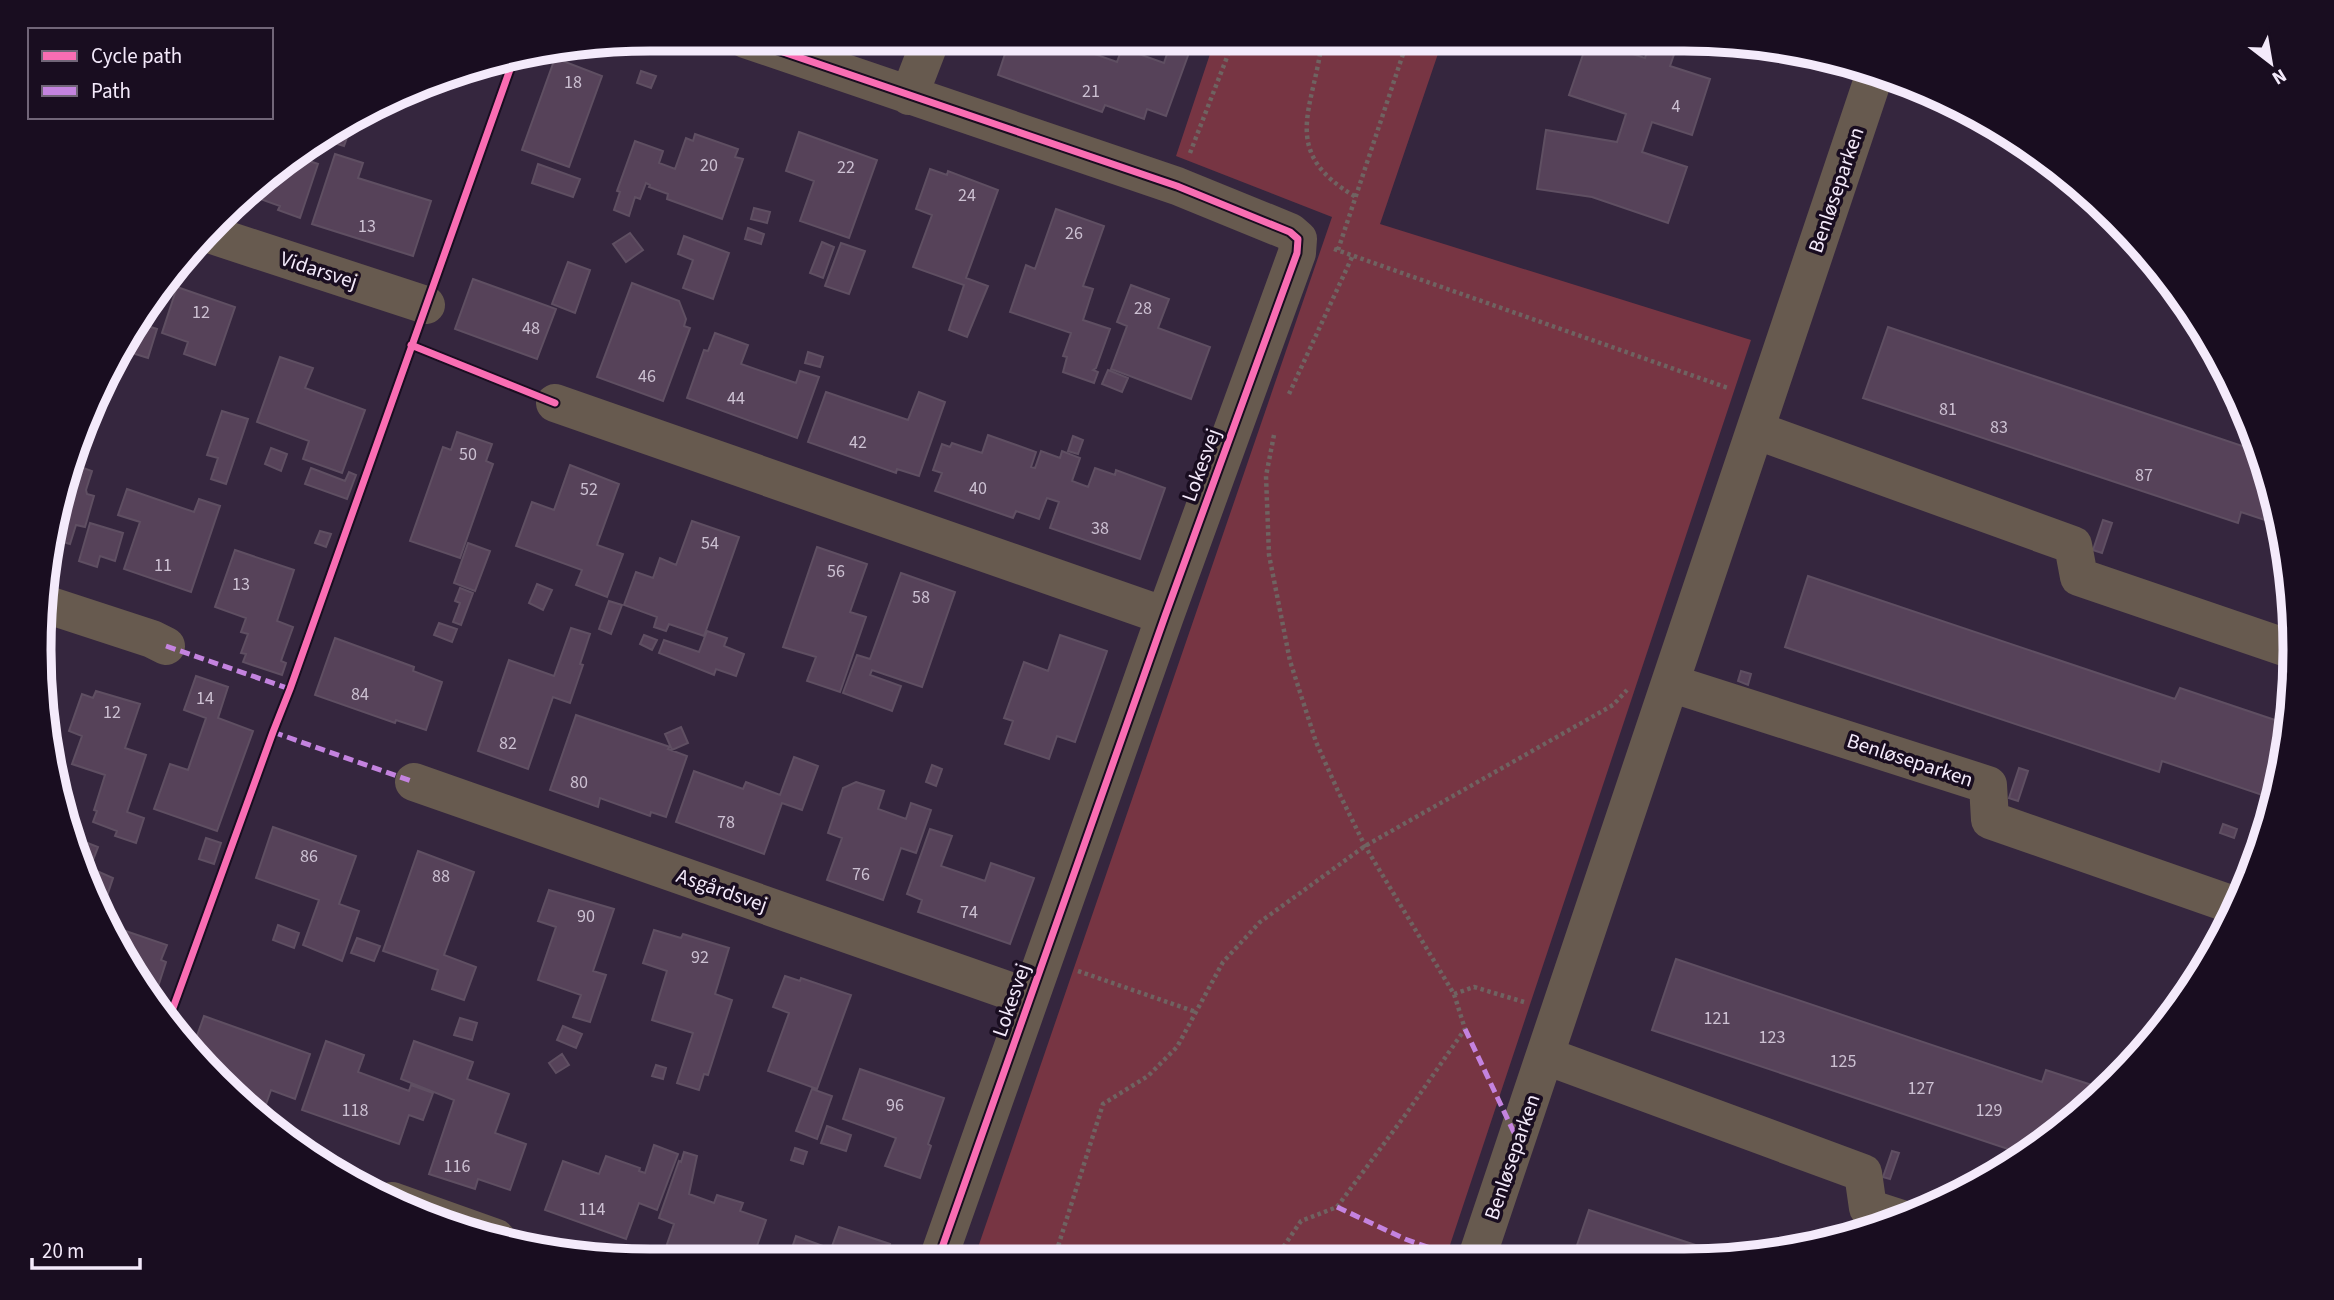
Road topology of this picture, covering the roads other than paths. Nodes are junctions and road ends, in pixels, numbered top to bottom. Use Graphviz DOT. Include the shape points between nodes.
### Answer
graph roads {
  1 [pos="780,51"];
  2 [pos="927,51"];
  3 [pos="1873,82"];
  4 [pos="909,96"];
  5 [pos="216,236"];
  6 [pos="426,305"];
  7 [pos="555,403"];
  8 [pos="1760,416"];
  9 [pos="52,606"];
  10 [pos="1164,616"];
  11 [pos="166,646"];
  12 [pos="2283,647"];
  13 [pos="1670,683"];
  14 [pos="415,782"];
  15 [pos="2227,903"];
  16 [pos="1030,999"];
  17 [pos="1546,1056"];
  18 [pos="1886,1214"];
  19 [pos="942,1249"];
  20 [pos="1480,1249"];
  1 -- 4 [label="street"];
  2 -- 4 [label="street"];
  3 -- 8 [label="street, Benløseparken"];
  4 -- 10 [label="street, Lokesvej" via="1177,186 1298,239 1297,253"];
  5 -- 6 [label="street, Vidarsvej"];
  7 -- 10 [label="street"];
  8 -- 12 [label="street" via="2073,545 2079,577"];
  8 -- 13 [label="street, Benløseparken"];
  9 -- 11 [label="street"];
  10 -- 16 [label="street, Lokesvej"];
  13 -- 15 [label="street, Benløseparken" via="1987,785 1990,820"];
  13 -- 17 [label="street, Benløseparken"];
  14 -- 16 [label="street, Asgårdsvej"];
  16 -- 19 [label="street, Lokesvej"];
  17 -- 18 [label="street" via="1863,1173 1868,1208"];
  17 -- 20 [label="street, Benløseparken"];
}
